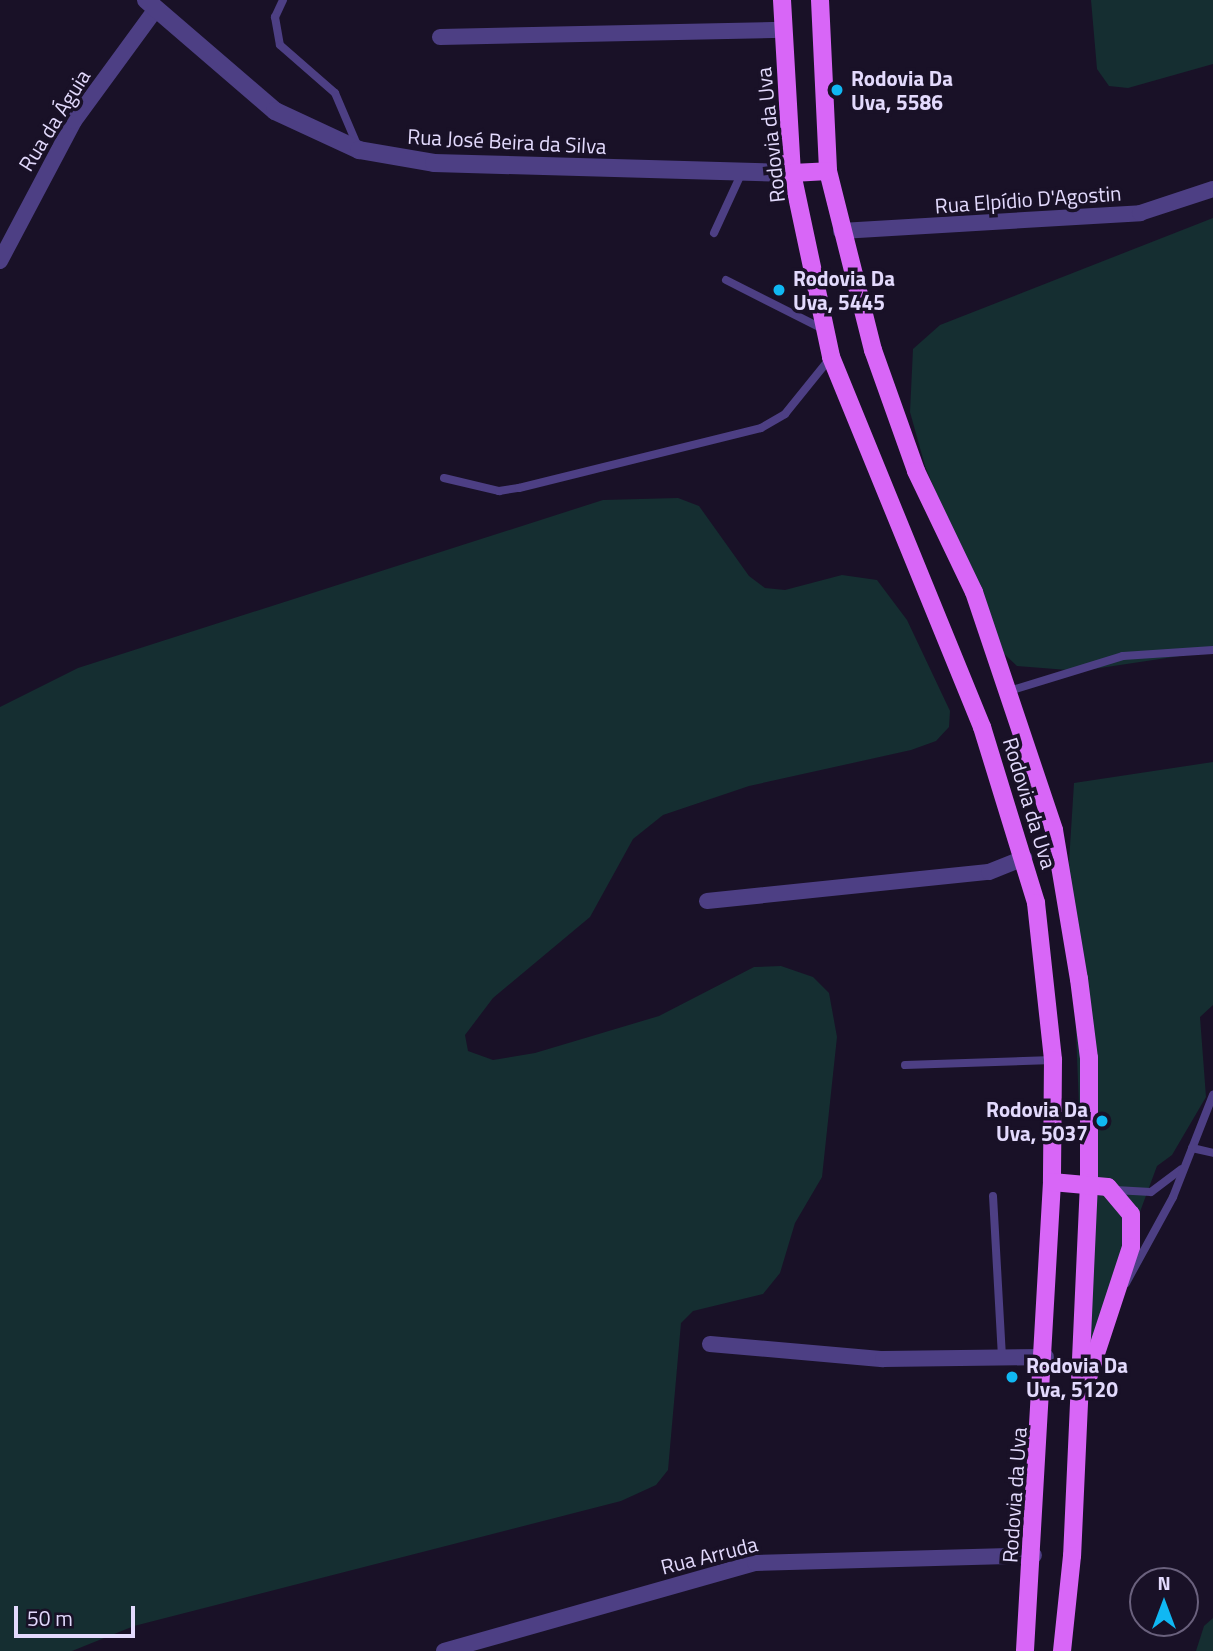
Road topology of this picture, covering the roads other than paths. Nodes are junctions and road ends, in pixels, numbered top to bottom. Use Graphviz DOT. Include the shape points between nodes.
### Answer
graph roads {
  1 [pos="283,0"];
  2 [pos="782,0"];
  3 [pos="820,0"];
  4 [pos="151,4"];
  5 [pos="783,30"];
  6 [pos="440,37"];
  7 [pos="359,150"];
  8 [pos="743,172"];
  9 [pos="828,172"];
  10 [pos="792,173"];
  11 [pos="1213,188"];
  12 [pos="841,231"];
  13 [pos="714,233"];
  14 [pos="0,261"];
  15 [pos="726,280"];
  16 [pos="826,330"];
  17 [pos="831,357"];
  18 [pos="444,478"];
  19 [pos="1213,650"];
  20 [pos="1006,692"];
  21 [pos="1024,858"];
  22 [pos="707,901"];
  23 [pos="1053,1060"];
  24 [pos="905,1065"];
  25 [pos="1213,1096"];
  26 [pos="1192,1148"];
  27 [pos="1213,1153"];
  28 [pos="1185,1164"];
  29 [pos="1052,1182"];
  30 [pos="1089,1184"];
  31 [pos="1108,1188"];
  32 [pos="993,1196"];
  33 [pos="1105,1324"];
  34 [pos="710,1344"];
  35 [pos="1002,1357"];
  36 [pos="1046,1357"];
  37 [pos="1081,1402"];
  38 [pos="1034,1555"];
  39 [pos="444,1651"];
  40 [pos="1025,1651"];
  41 [pos="1062,1651"];
  1 -- 7 [label="lane" via="275,17 280,45 335,93"];
  2 -- 5 [label="main road, Rodovia da Uva"];
  3 -- 9 [label="main road, Rodovia da Uva"];
  4 -- 7 [label="street, Rua José Beira da Silva" via="275,111"];
  4 -- 14 [label="street, Rua da Águia" via="74,121"];
  5 -- 6 [label="street"];
  5 -- 10 [label="main road, Rodovia da Uva"];
  7 -- 8 [label="street, Rua José Beira da Silva" via="434,163"];
  8 -- 10 [label="street, Rua José Beira da Silva"];
  8 -- 13 [label="lane"];
  9 -- 10 [label="main road"];
  9 -- 12 [label="main road, Rodovia da Uva"];
  10 -- 16 [label="main road, Rodovia da Uva"];
  11 -- 12 [label="street, Rua Elpídio D'Agostin" via="1140,213"];
  12 -- 20 [label="main road, Rodovia da Uva" via="873,350 916,471 974,592"];
  15 -- 16 [label="lane"];
  16 -- 17 [label="main road, Rodovia da Uva"];
  17 -- 18 [label="lane" via="785,414 761,428 519,488 499,491"];
  17 -- 21 [label="main road, Rodovia da Uva" via="982,727"];
  19 -- 20 [label="lane" via="1123,656"];
  20 -- 30 [label="main road, Rodovia da Uva" via="1054,830 1089,1058"];
  21 -- 22 [label="street" via="989,872"];
  21 -- 23 [label="main road, Rodovia da Uva" via="1036,903"];
  23 -- 24 [label="lane"];
  23 -- 29 [label="main road, Rodovia da Uva"];
  25 -- 26 [label="lane"];
  26 -- 27 [label="lane"];
  26 -- 28 [label="lane"];
  28 -- 31 [label="lane" via="1151,1192"];
  28 -- 33 [label="lane"];
  29 -- 30 [label="main road"];
  29 -- 36 [label="main road, Rodovia da Uva"];
  30 -- 31 [label="main road"];
  30 -- 37 [label="main road, Rodovia da Uva"];
  31 -- 33 [label="main road" via="1123,1199 1133,1230"];
  32 -- 35 [label="lane"];
  33 -- 37 [label="main road"];
  34 -- 35 [label="street" via="883,1359"];
  35 -- 36 [label="street"];
  36 -- 38 [label="main road, Rodovia da Uva"];
  37 -- 41 [label="main road, Rodovia da Uva"];
  38 -- 39 [label="street, Rua Arruda" via="755,1563"];
  38 -- 40 [label="main road, Rodovia da Uva"];
}
